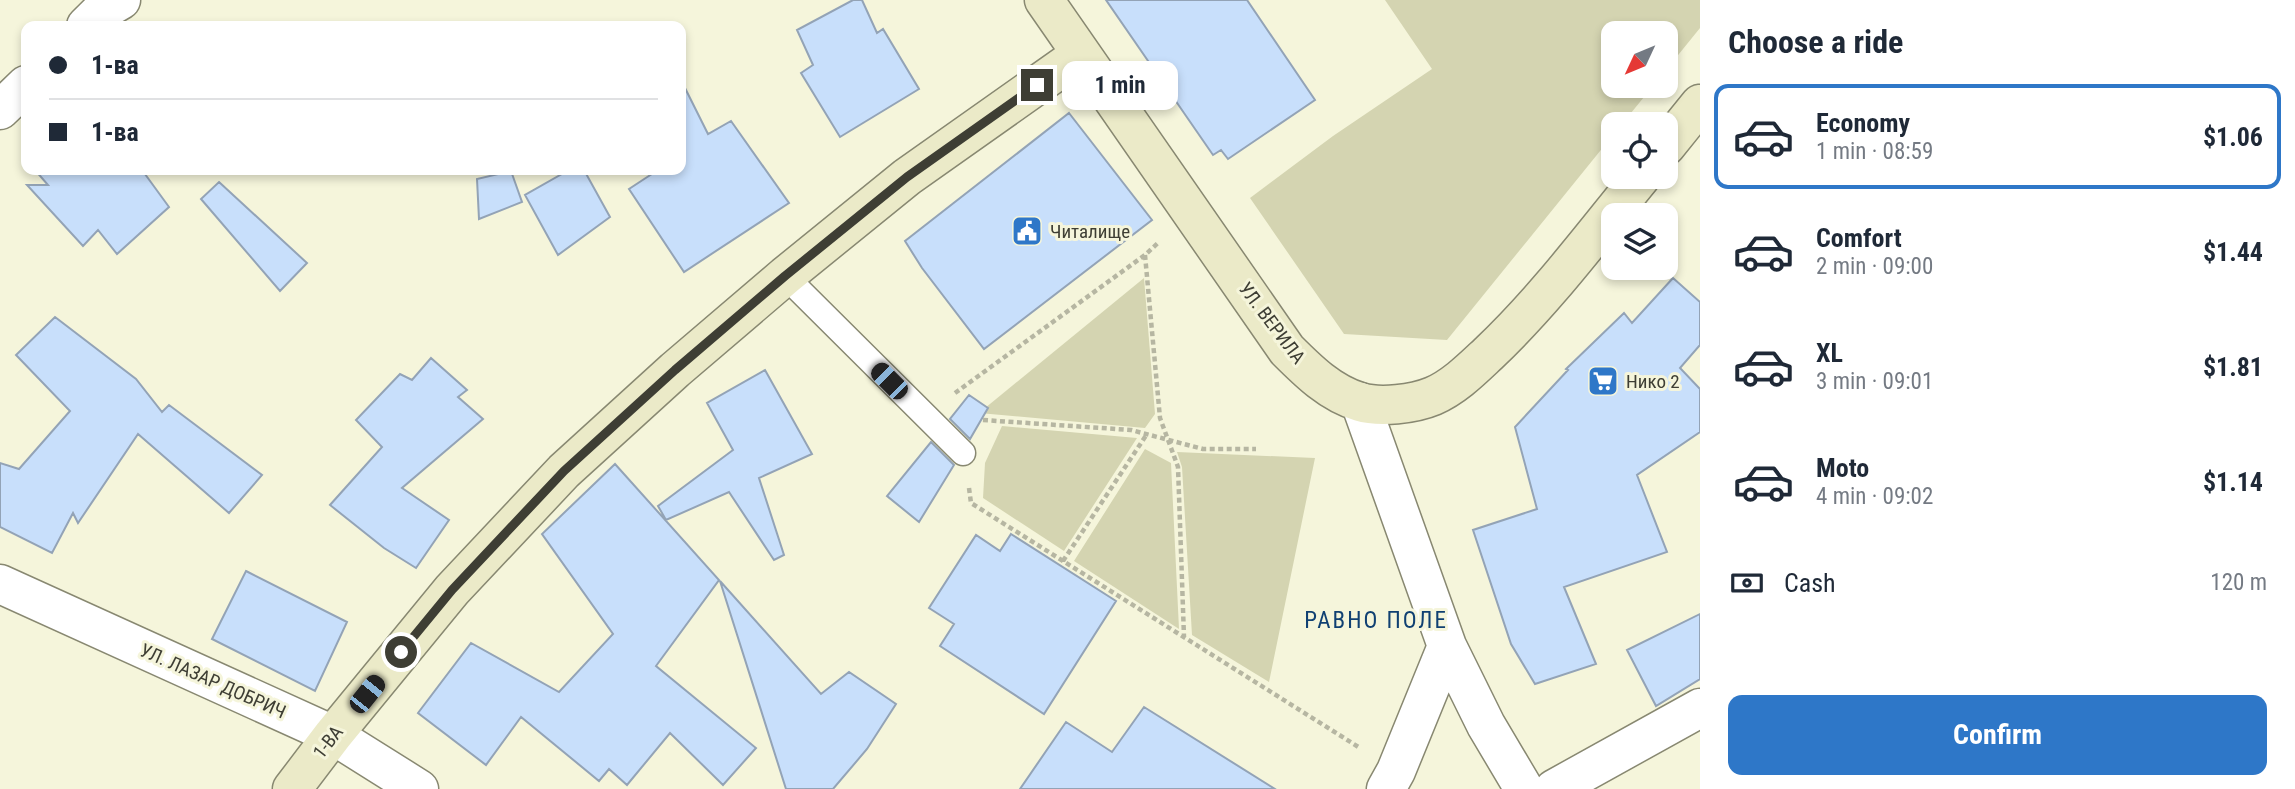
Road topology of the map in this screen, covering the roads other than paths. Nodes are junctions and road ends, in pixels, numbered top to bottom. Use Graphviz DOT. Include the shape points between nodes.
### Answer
graph roads {
  1 [pos="1044,0"];
  2 [pos="1081,54"];
  3 [pos="21,90"];
  4 [pos="1700,104"];
  5 [pos="0,110"];
  6 [pos="1678,131"];
  7 [pos="1631,189"];
  8 [pos="785,276"];
  9 [pos="1360,402"];
  10 [pos="963,453"];
  11 [pos="0,584"];
  12 [pos="1447,646"];
  13 [pos="1700,708"];
  14 [pos="333,735"];
  15 [pos="1391,780"];
  16 [pos="292,789"];
  17 [pos="419,789"];
  18 [pos="1524,789"];
  19 [pos="1554,789"];
  1 -- 2 [label="street, УЛ. ВЕРИЛА"];
  2 -- 8 [label="street, 1-ВА" via="907,177"];
  2 -- 9 [label="street, УЛ. ВЕРИЛА" via="1287,349 1320,382"];
  3 -- 5 [label="street"];
  4 -- 6 [label="street"];
  7 -- 9 [label="street, УЛ. ВЕРИЛА" via="1549,290 1467,374 1433,396 1398,405"];
  8 -- 10 [label="lane"];
  8 -- 14 [label="street, 1-ВА" via="564,471 452,590"];
  9 -- 12 [label="street"];
  11 -- 14 [label="street, УЛ. ЛАЗАР ДОБРИЧ"];
  12 -- 15 [label="street"];
  12 -- 18 [label="street"];
  13 -- 19 [label="street"];
  14 -- 16 [label="street, 1-ВА"];
  14 -- 17 [label="street, УЛ. ЛАЗАР ДОБРИЧ"];
}
